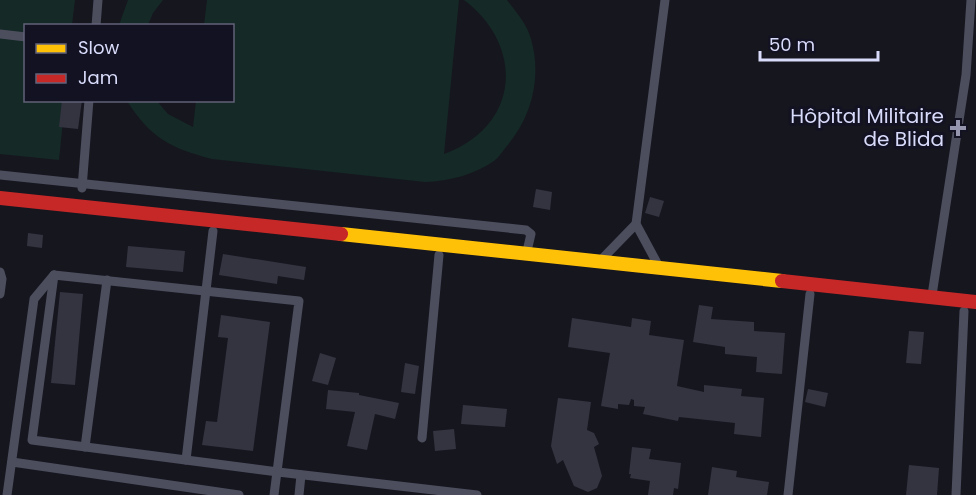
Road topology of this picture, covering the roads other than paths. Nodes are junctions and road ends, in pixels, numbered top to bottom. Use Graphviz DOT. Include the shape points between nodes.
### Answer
graph roads {
  1 [pos="98,0"];
  2 [pos="665,0"];
  3 [pos="971,0"];
  4 [pos="96,24"];
  5 [pos="0,34"];
  6 [pos="24,37"];
  7 [pos="89,102"];
  8 [pos="0,176"];
  9 [pos="82,184"];
  10 [pos="0,198"];
  11 [pos="80,206"];
  12 [pos="0,209"];
  13 [pos="636,224"];
  14 [pos="213,231"];
  15 [pos="527,253"];
  16 [pos="439,255"];
  17 [pos="601,261"];
  18 [pos="660,268"];
  19 [pos="0,272"];
  20 [pos="54,275"];
  21 [pos="107,280"];
  22 [pos="206,291"];
  23 [pos="0,294"];
  24 [pos="810,294"];
  25 [pos="931,297"];
  26 [pos="976,302"];
  27 [pos="970,312"];
  28 [pos="422,438"];
  29 [pos="85,447"];
  30 [pos="186,460"];
  31 [pos="12,462"];
  32 [pos="278,472"];
  33 [pos="302,475"];
  34 [pos="186,491"];
  35 [pos="423,492"];
  36 [pos="7,495"];
  37 [pos="239,495"];
  38 [pos="274,495"];
  39 [pos="299,495"];
  40 [pos="477,495"];
  41 [pos="788,495"];
  42 [pos="956,495"];
  1 -- 4 [label="lane"];
  2 -- 13 [label="lane"];
  3 -- 25 [label="lane" via="966,75"];
  5 -- 6 [label="lane"];
  7 -- 9 [label="lane"];
  8 -- 9 [label="lane"];
  9 -- 11 [label="lane"];
  9 -- 15 [label="lane" via="526,230 531,234"];
  10 -- 11 [label="main road"];
  11 -- 15 [label="main road"];
  12 -- 14 [label="main road"];
  13 -- 17 [label="lane"];
  13 -- 18 [label="lane"];
  14 -- 16 [label="main road"];
  14 -- 22 [label="lane"];
  15 -- 17 [label="main road"];
  16 -- 24 [label="main road"];
  16 -- 28 [label="lane"];
  17 -- 18 [label="main road"];
  18 -- 25 [label="main road"];
  19 -- 23 [label="lane"];
  20 -- 21 [label="lane"];
  20 -- 29 [label="lane" via="32,440"];
  20 -- 31 [label="lane" via="33,300"];
  21 -- 22 [label="lane"];
  21 -- 29 [label="lane"];
  22 -- 30 [label="lane"];
  22 -- 32 [label="lane" via="299,302"];
  24 -- 27 [label="main road"];
  24 -- 41 [label="lane"];
  25 -- 26 [label="main road"];
  27 -- 42 [label="lane"];
  29 -- 30 [label="lane"];
  30 -- 32 [label="lane"];
  31 -- 34 [label="lane"];
  31 -- 36 [label="lane"];
  32 -- 33 [label="lane"];
  32 -- 38 [label="lane"];
  33 -- 35 [label="lane"];
  33 -- 39 [label="lane"];
  34 -- 37 [label="lane"];
  35 -- 40 [label="lane"];
}
